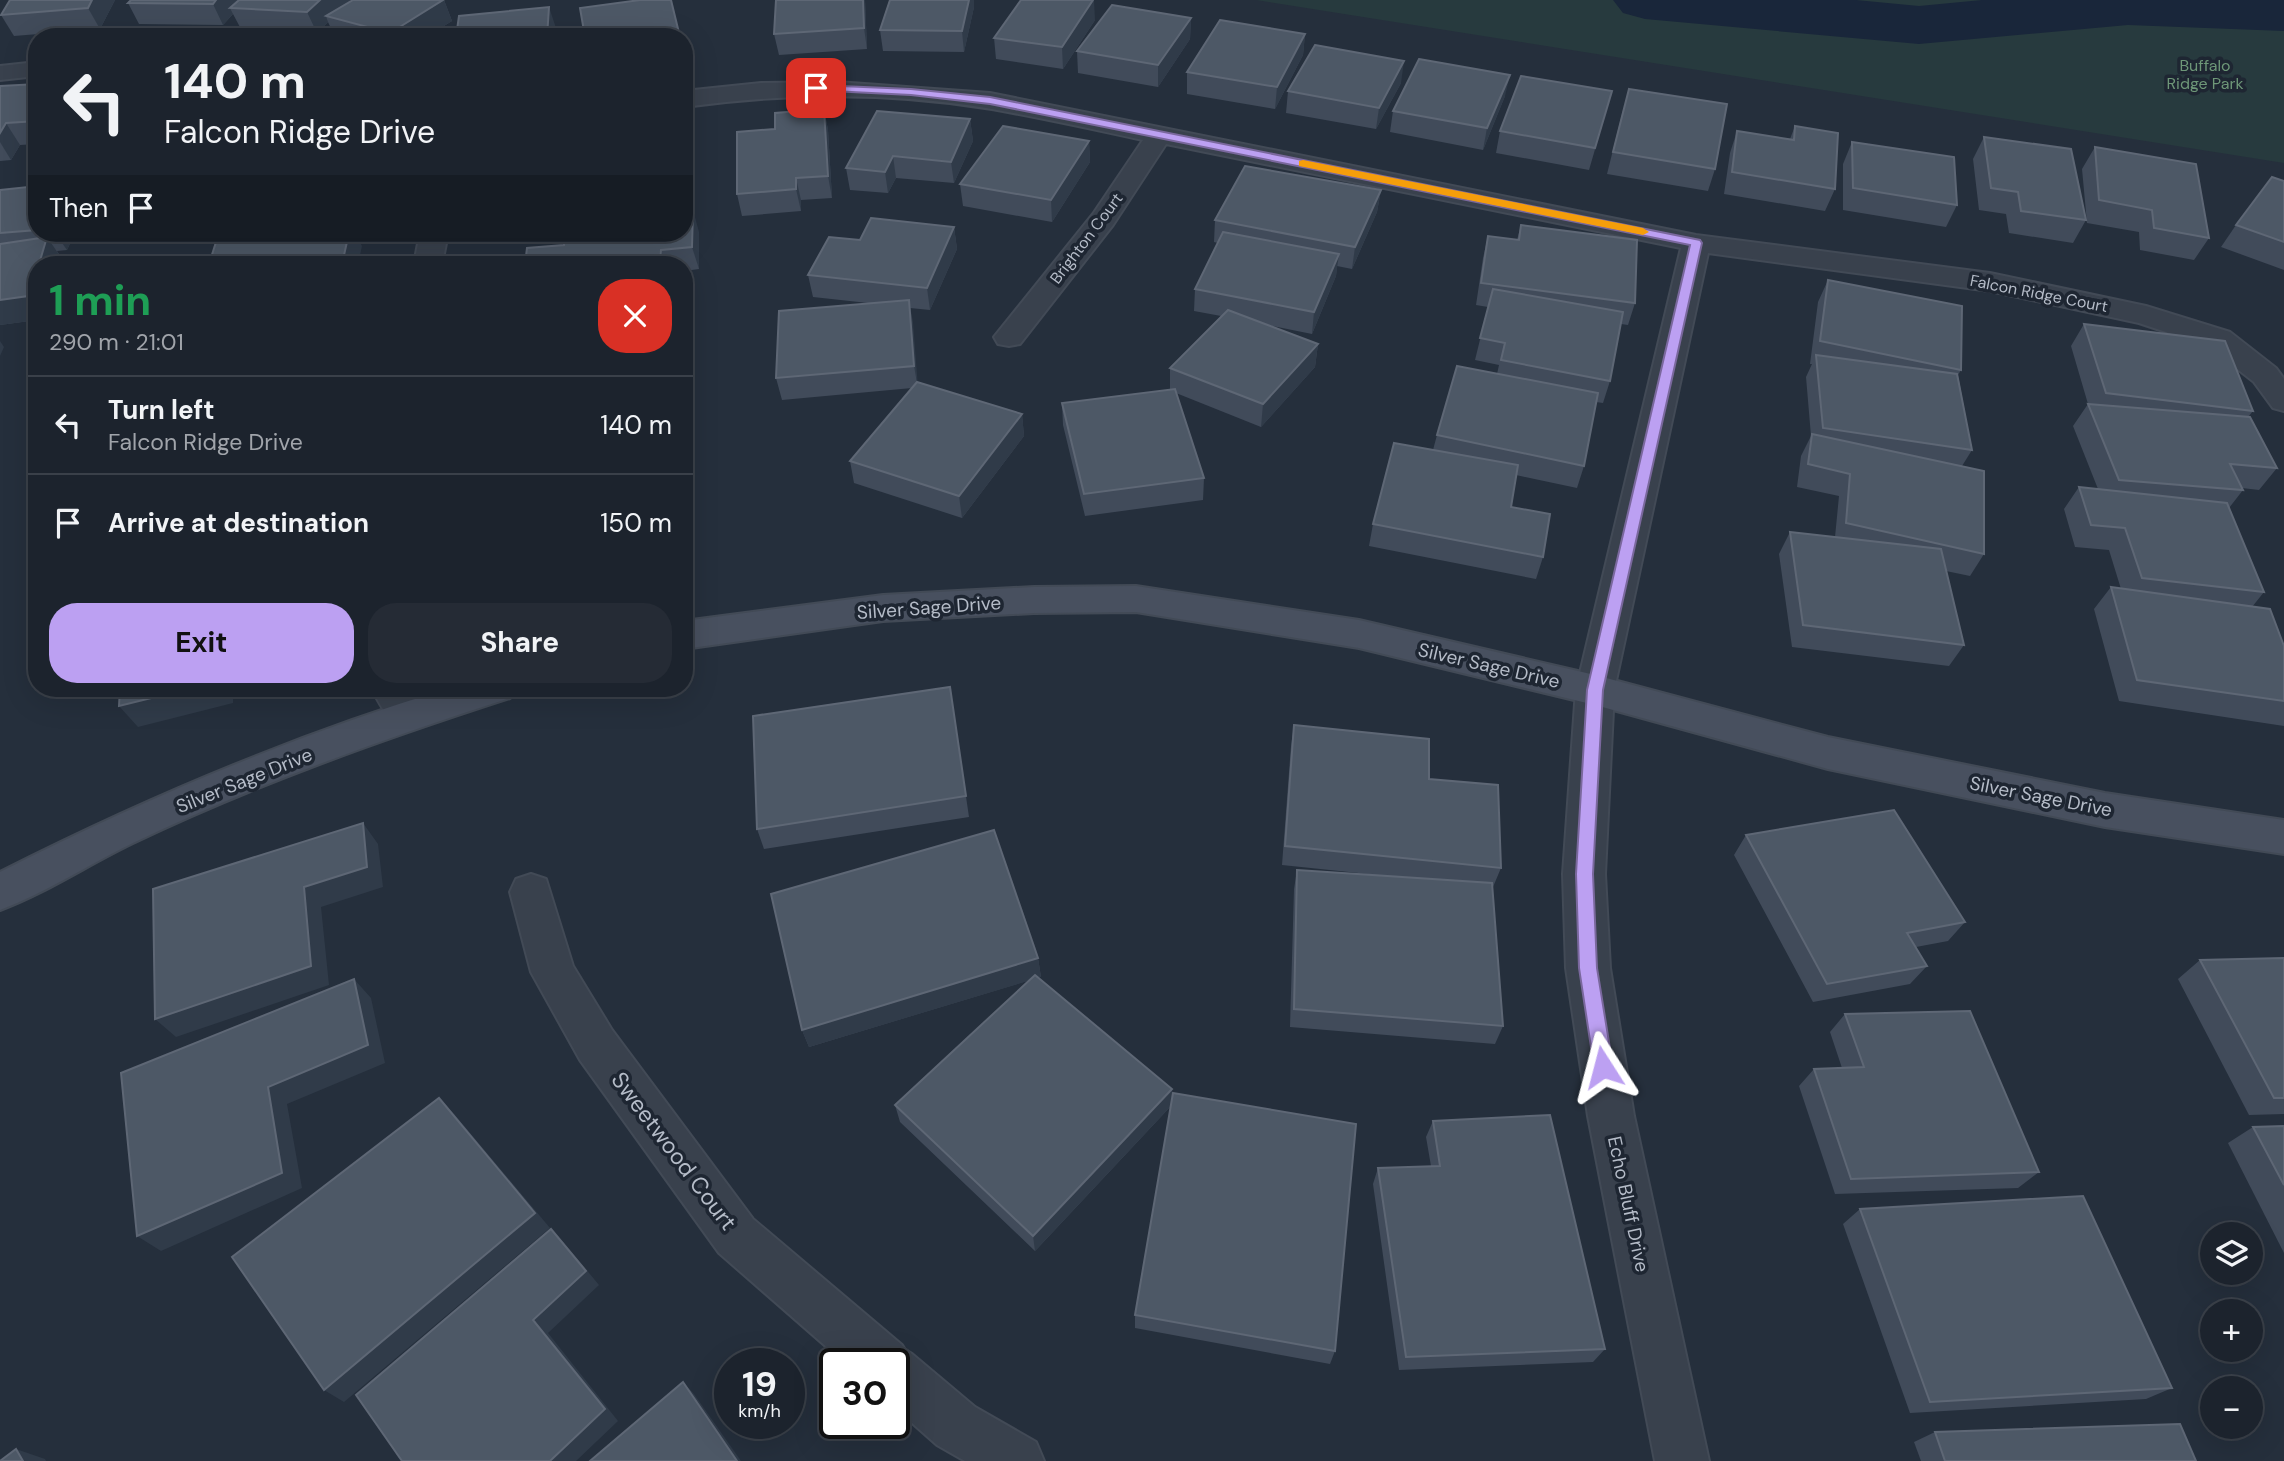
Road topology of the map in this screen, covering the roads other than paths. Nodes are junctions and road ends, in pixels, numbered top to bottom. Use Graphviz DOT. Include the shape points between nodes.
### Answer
graph roads {
  1 [pos="28,69"];
  2 [pos="0,73"];
  3 [pos="693,98"];
  4 [pos="1159,135"];
  5 [pos="1696,243"];
  6 [pos="1009,337"];
  7 [pos="2284,401"];
  8 [pos="693,634"];
  9 [pos="1595,690"];
  10 [pos="435,697"];
  11 [pos="400,702"];
  12 [pos="2284,837"];
  13 [pos="0,892"];
  14 [pos="531,892"];
  15 [pos="867,1348"];
  16 [pos="910,1386"];
  17 [pos="1017,1461"];
  18 [pos="1682,1461"];
  1 -- 2 [label="street"];
  3 -- 4 [label="street, Falcon Ridge Court" via="816,88 911,92 990,101"];
  4 -- 5 [label="street, Falcon Ridge Court"];
  4 -- 6 [label="street, Brighton Court" via="1103,219"];
  5 -- 7 [label="street, Falcon Ridge Court" via="1990,282 2146,315 2219,339 2265,375"];
  5 -- 9 [label="street, Echo Bluff Drive"];
  8 -- 9 [label="street, Silver Sage Drive" via="883,608 1136,599 1359,634"];
  9 -- 12 [label="street, Silver Sage Drive" via="1828,753 2105,810"];
  9 -- 18 [label="street, Echo Bluff Drive" via="1584,874 1588,968 1611,1116"];
  10 -- 11 [label="street, Silver Sage Drive"];
  11 -- 13 [label="street, Silver Sage Drive" via="119,831"];
  14 -- 15 [label="street, Sweetwood Court" via="553,972 596,1045 736,1236"];
  16 -- 17 [label="street" via="956,1426"];
}
